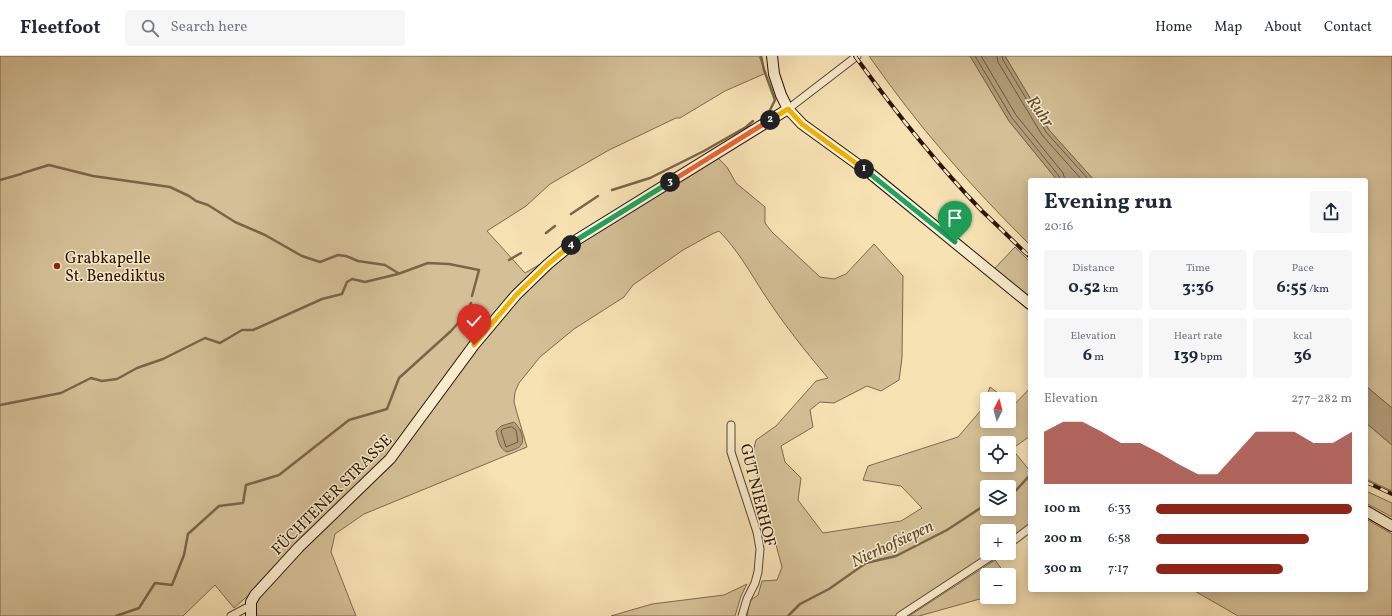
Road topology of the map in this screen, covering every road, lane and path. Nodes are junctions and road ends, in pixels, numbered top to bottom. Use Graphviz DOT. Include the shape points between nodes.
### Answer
graph roads {
  1 [pos="772,56"];
  2 [pos="857,56"];
  3 [pos="788,109"];
  4 [pos="1028,302"];
  5 [pos="731,425"];
  6 [pos="1368,512"];
  7 [pos="1392,526"];
  8 [pos="1028,530"];
  9 [pos="1016,539"];
  10 [pos="985,560"];
  11 [pos="251,612"];
  12 [pos="231,616"];
  13 [pos="742,616"];
  14 [pos="900,616"];
  1 -- 3 [label="street" via="777,86"];
  2 -- 3 [label="street"];
  3 -- 4 [label="street" via="802,124 871,174"];
  3 -- 11 [label="street, FÜCHTENER STRASSE" via="578,239 540,271 474,345 390,459 299,547 255,595 251,602"];
  5 -- 13 [label="street, GUT NIERHOF" via="731,452 760,549 758,572"];
  6 -- 7 [label="street"];
  8 -- 9 [label="street"];
  10 -- 14 [label="street"];
  11 -- 12 [label="street" via="246,608"];
}
